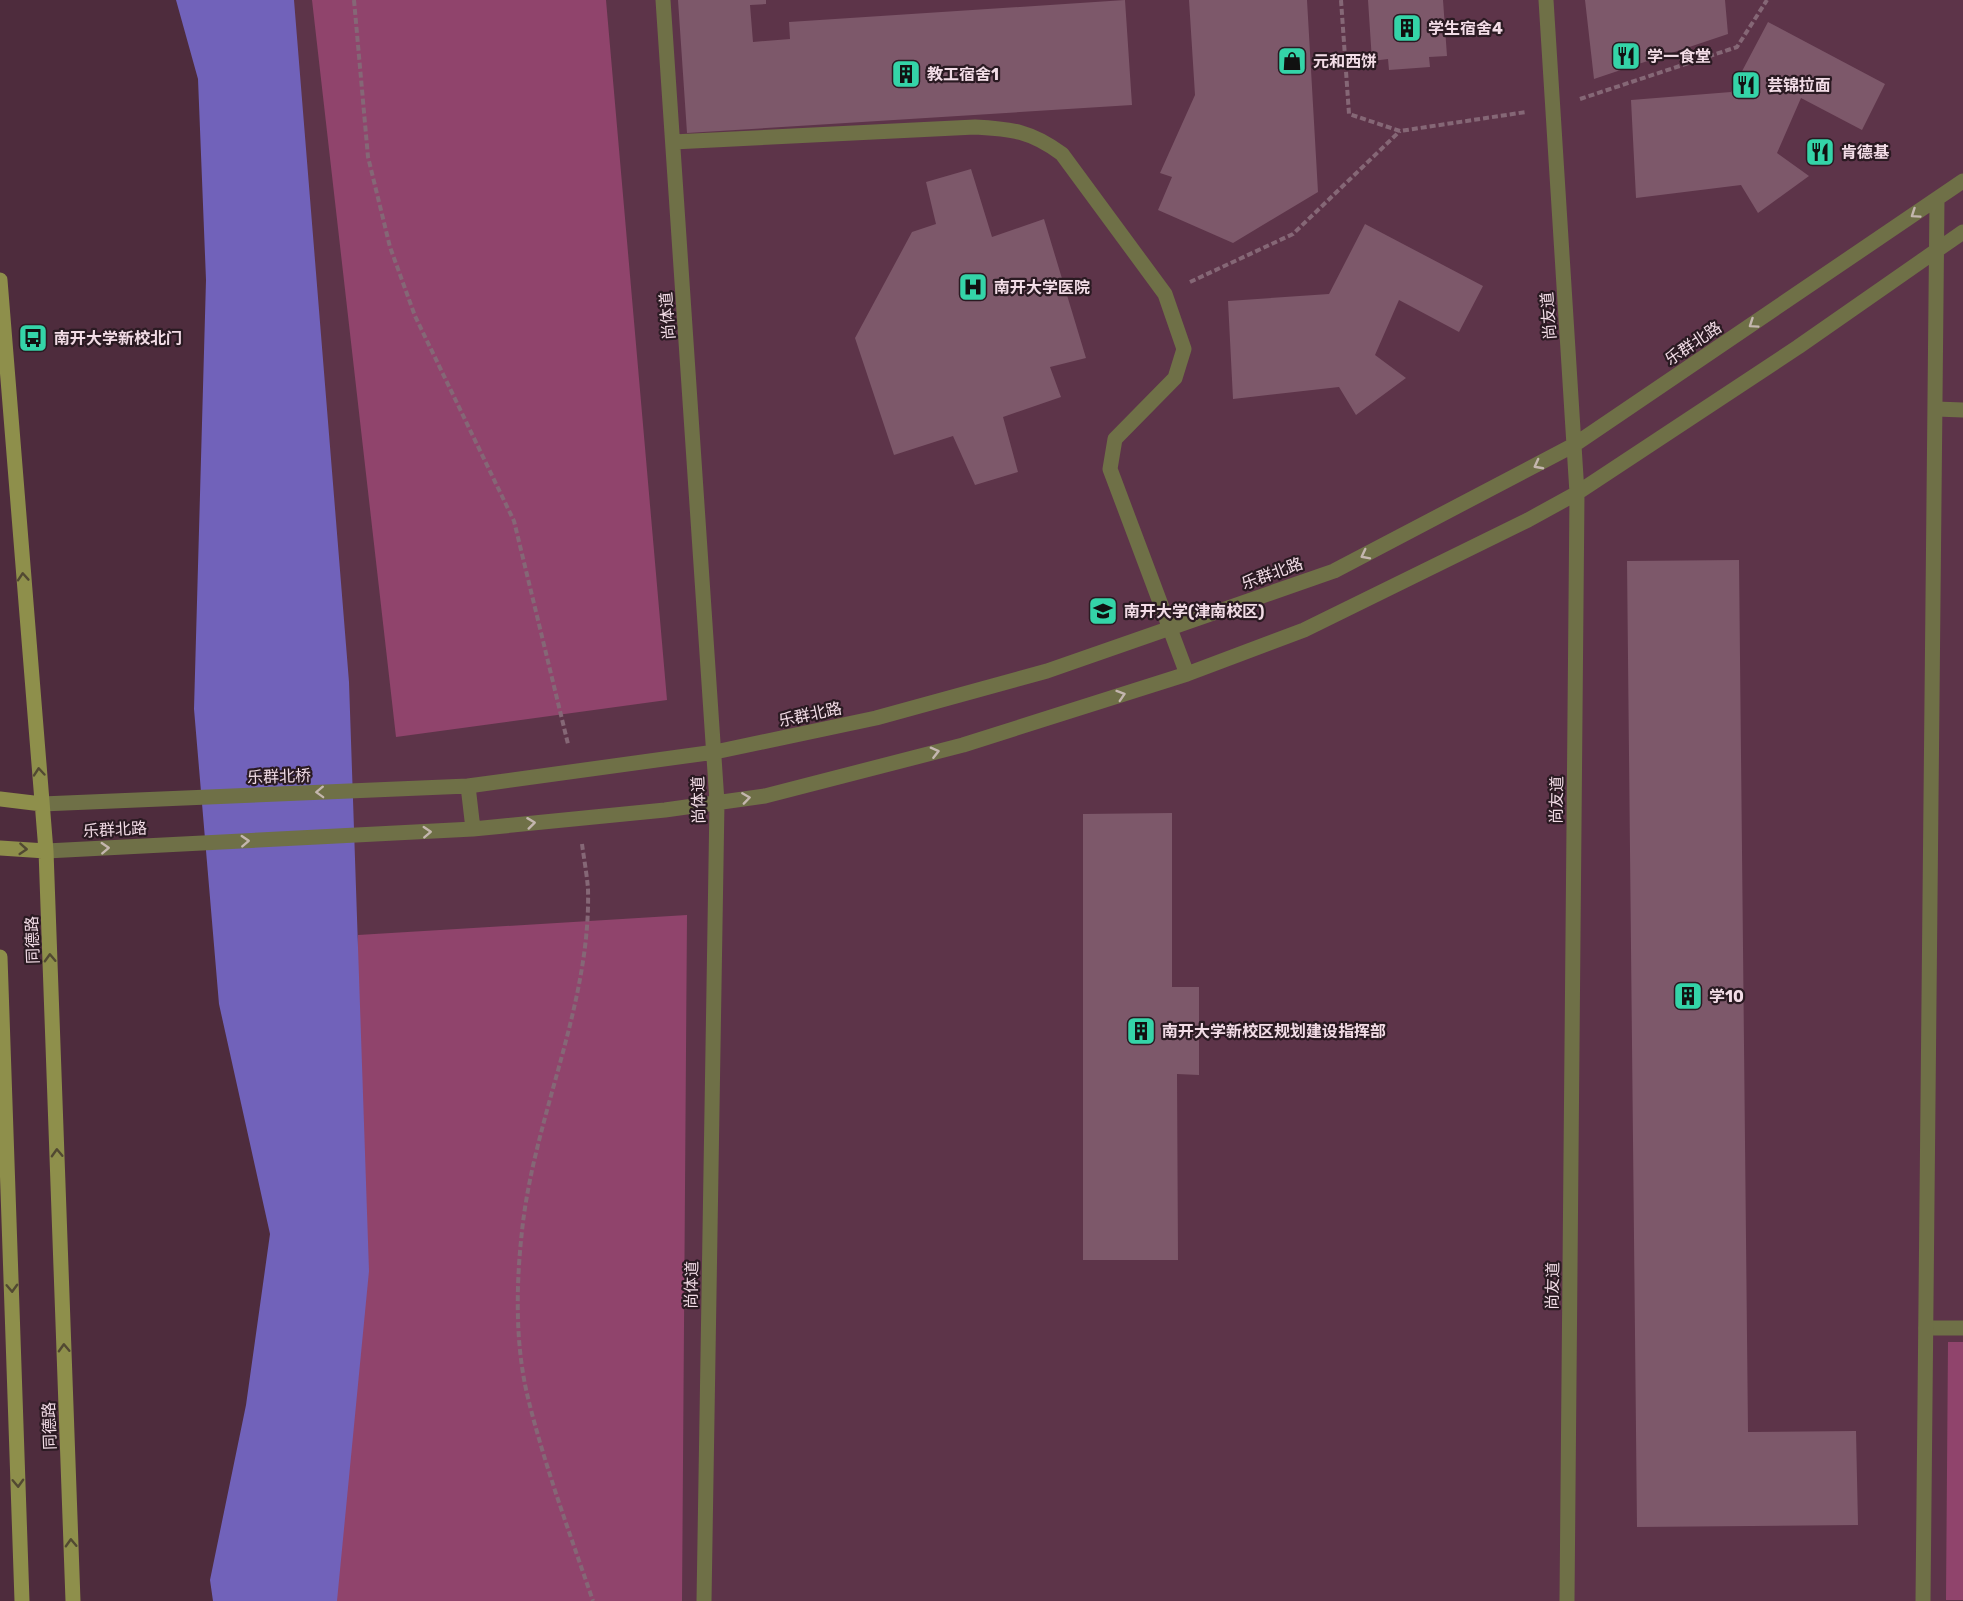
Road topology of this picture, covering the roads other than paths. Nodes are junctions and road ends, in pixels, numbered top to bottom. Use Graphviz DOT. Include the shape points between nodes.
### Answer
graph roads {
  1 [pos="663,0"];
  2 [pos="1546,0"];
  3 [pos="673,142"];
  4 [pos="1963,181"];
  5 [pos="1937,199"];
  6 [pos="1963,232"];
  7 [pos="1938,250"];
  8 [pos="0,280"];
  9 [pos="1936,409"];
  10 [pos="1963,410"];
  11 [pos="1574,446"];
  12 [pos="1577,493"];
  13 [pos="1170,629"];
  14 [pos="1187,674"];
  15 [pos="715,752"];
  16 [pos="468,786"];
  17 [pos="378,790"];
  18 [pos="182,798"];
  19 [pos="0,799"];
  20 [pos="717,802"];
  21 [pos="42,804"];
  22 [pos="473,829"];
  23 [pos="0,848"];
  24 [pos="46,851"];
  25 [pos="0,957"];
  26 [pos="1926,1328"];
  27 [pos="1963,1328"];
  28 [pos="22,1601"];
  29 [pos="74,1601"];
  30 [pos="705,1601"];
  31 [pos="1567,1601"];
  32 [pos="1923,1601"];
  1 -- 3 [label="street, 尚体道"];
  2 -- 11 [label="street, 尚友道"];
  3 -- 13 [label="street" via="975,127 1017,130 1042,139 1062,154 1165,294 1184,349 1175,378 1115,439 1110,470"];
  3 -- 15 [label="street, 尚体道"];
  4 -- 5 [label="street, 乐群北路"];
  5 -- 7 [label="street"];
  5 -- 11 [label="street, 乐群北路, one-way"];
  6 -- 7 [label="street"];
  7 -- 9 [label="street"];
  7 -- 12 [label="street"];
  21 -- 8 [label="main road, 同德路, one-way"];
  9 -- 10 [label="street"];
  9 -- 26 [label="street"];
  11 -- 12 [label="street, 尚友道"];
  11 -- 13 [label="street, 乐群北路, one-way" via="1334,571"];
  12 -- 14 [label="street" via="1304,630"];
  12 -- 31 [label="street, 尚友道"];
  13 -- 14 [label="street"];
  13 -- 15 [label="street, 乐群北路" via="1047,671 876,718"];
  20 -- 14 [label="street, one-way" via="765,796 963,745"];
  15 -- 16 [label="street, 乐群北路"];
  15 -- 20 [label="street, 尚体道"];
  16 -- 17 [label="street, 乐群北路"];
  16 -- 22 [label="street"];
  17 -- 18 [label="street, 乐群北桥, one-way"];
  18 -- 21 [label="street, 乐群北路"];
  19 -- 21 [label="main road"];
  22 -- 20 [label="street, one-way"];
  20 -- 30 [label="street, 尚体道"];
  21 -- 24 [label="main road, 同德路"];
  24 -- 22 [label="street, 乐群北路, one-way"];
  23 -- 24 [label="main road, one-way"];
  29 -- 24 [label="main road, 同德路, one-way"];
  25 -- 28 [label="main road, 同德路, one-way"];
  26 -- 27 [label="street"];
  26 -- 32 [label="street"];
}
